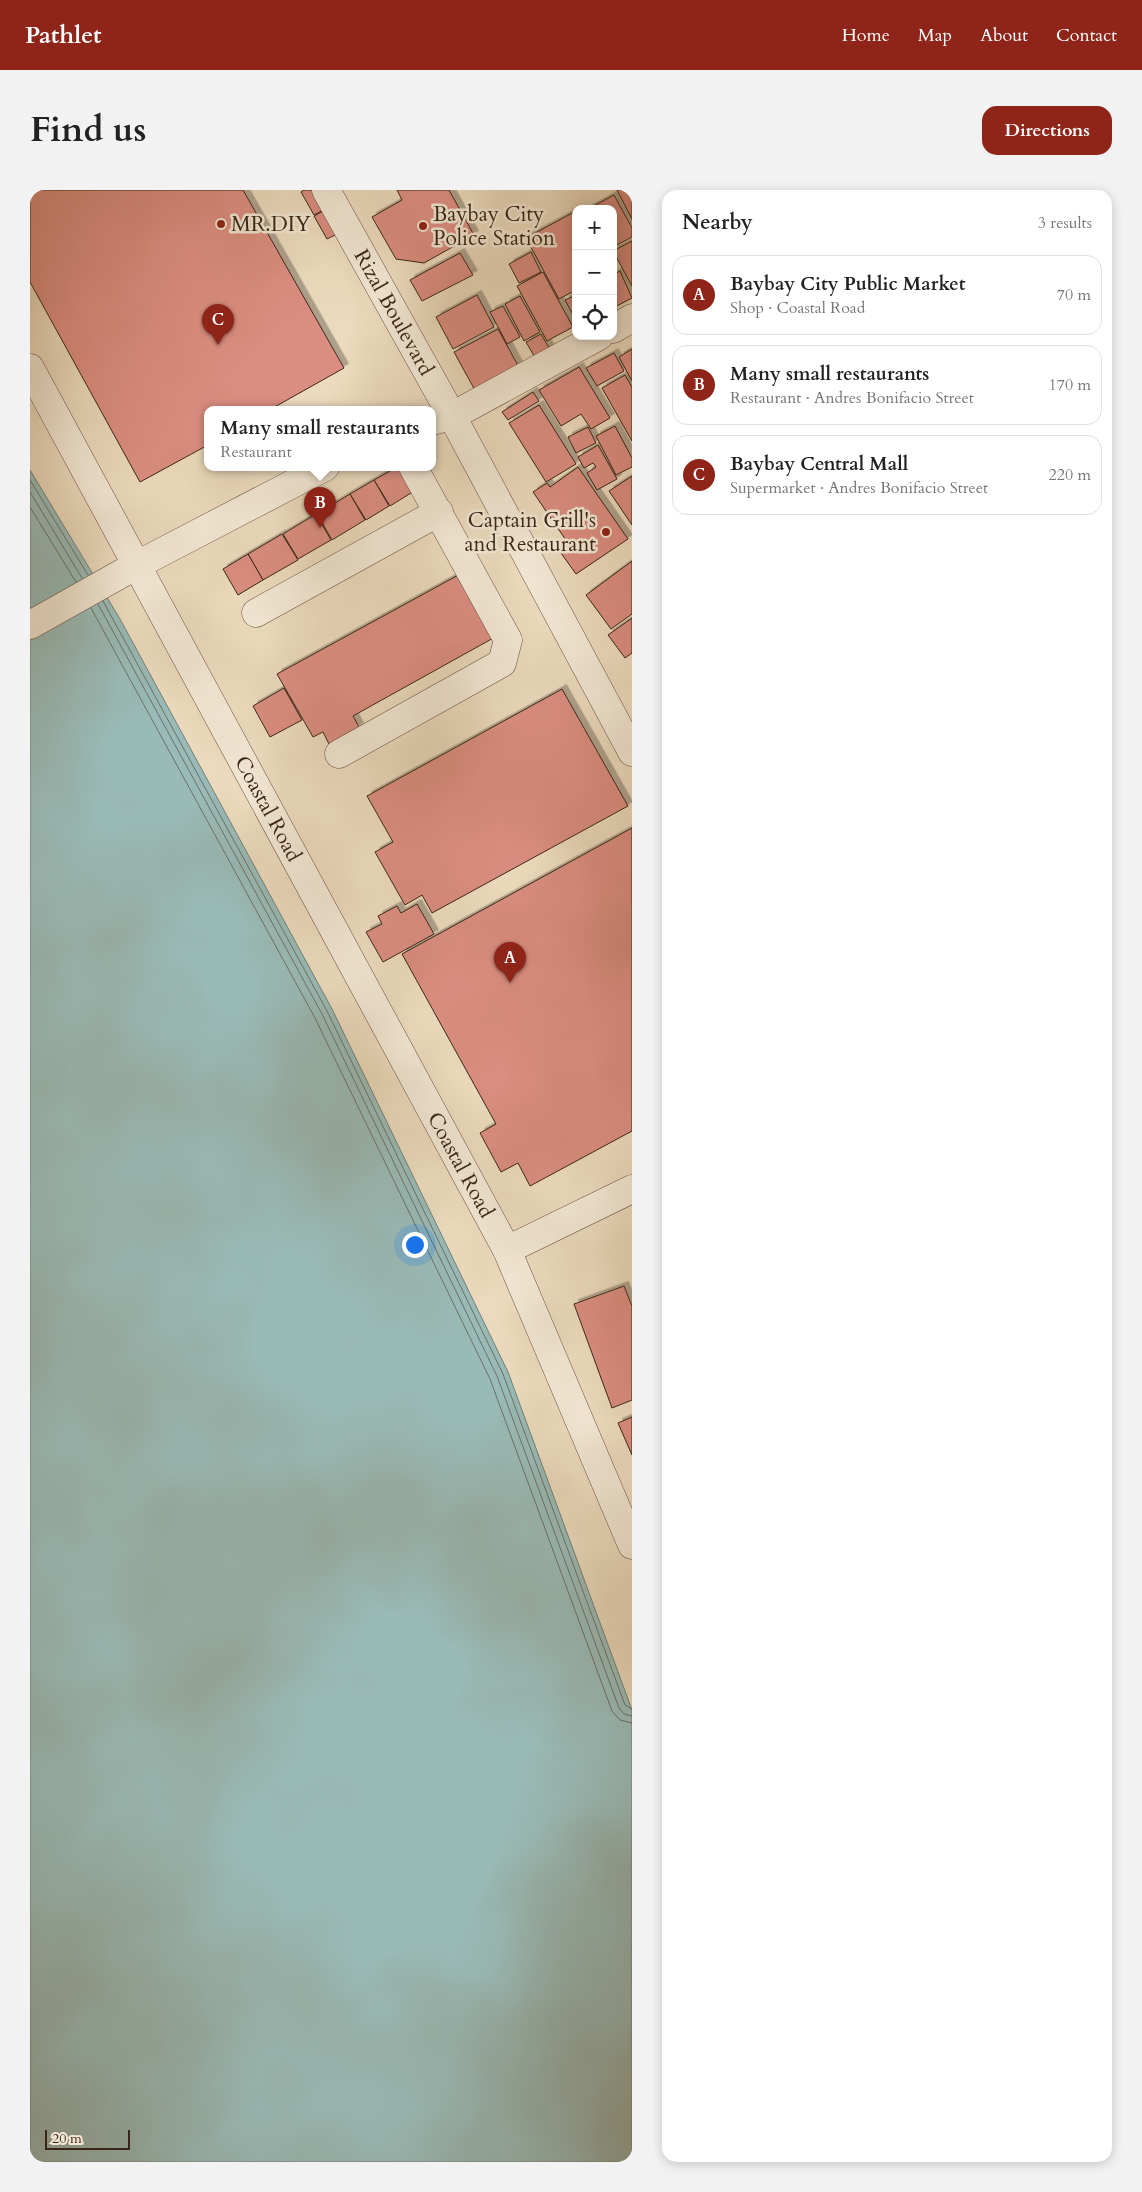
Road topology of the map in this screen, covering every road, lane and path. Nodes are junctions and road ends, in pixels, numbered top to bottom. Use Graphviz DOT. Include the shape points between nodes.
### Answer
graph roads {
  1 [pos="326,190"];
  2 [pos="632,318"];
  3 [pos="617,326"];
  4 [pos="591,340"];
  5 [pos="30,368"];
  6 [pos="436,406"];
  7 [pos="436,406"];
  8 [pos="442,418"];
  9 [pos="317,471"];
  10 [pos="415,471"];
  11 [pos="439,512"];
  12 [pos="135,566"];
  13 [pos="256,613"];
  14 [pos="30,625"];
  15 [pos="632,752"];
  16 [pos="339,754"];
  17 [pos="632,1190"];
  18 [pos="507,1250"];
  19 [pos="632,1545"];
  1 -- 6 [label="street, Rizal Boulevard"];
  2 -- 3 [label="street"];
  4 -- 8 [label="street"];
  5 -- 12 [label="street, Coastal Road"];
  7 -- 8 [label="street, Rizal Boulevard"];
  8 -- 15 [label="street, Rizal Boulevard"];
  9 -- 12 [label="street"];
  10 -- 11 [label="street"];
  11 -- 13 [label="street"];
  11 -- 16 [label="street" via="508,640 502,663"];
  12 -- 14 [label="street"];
  12 -- 18 [label="street, Coastal Road"];
  17 -- 18 [label="street"];
  18 -- 19 [label="street, Coastal Road"];
}
